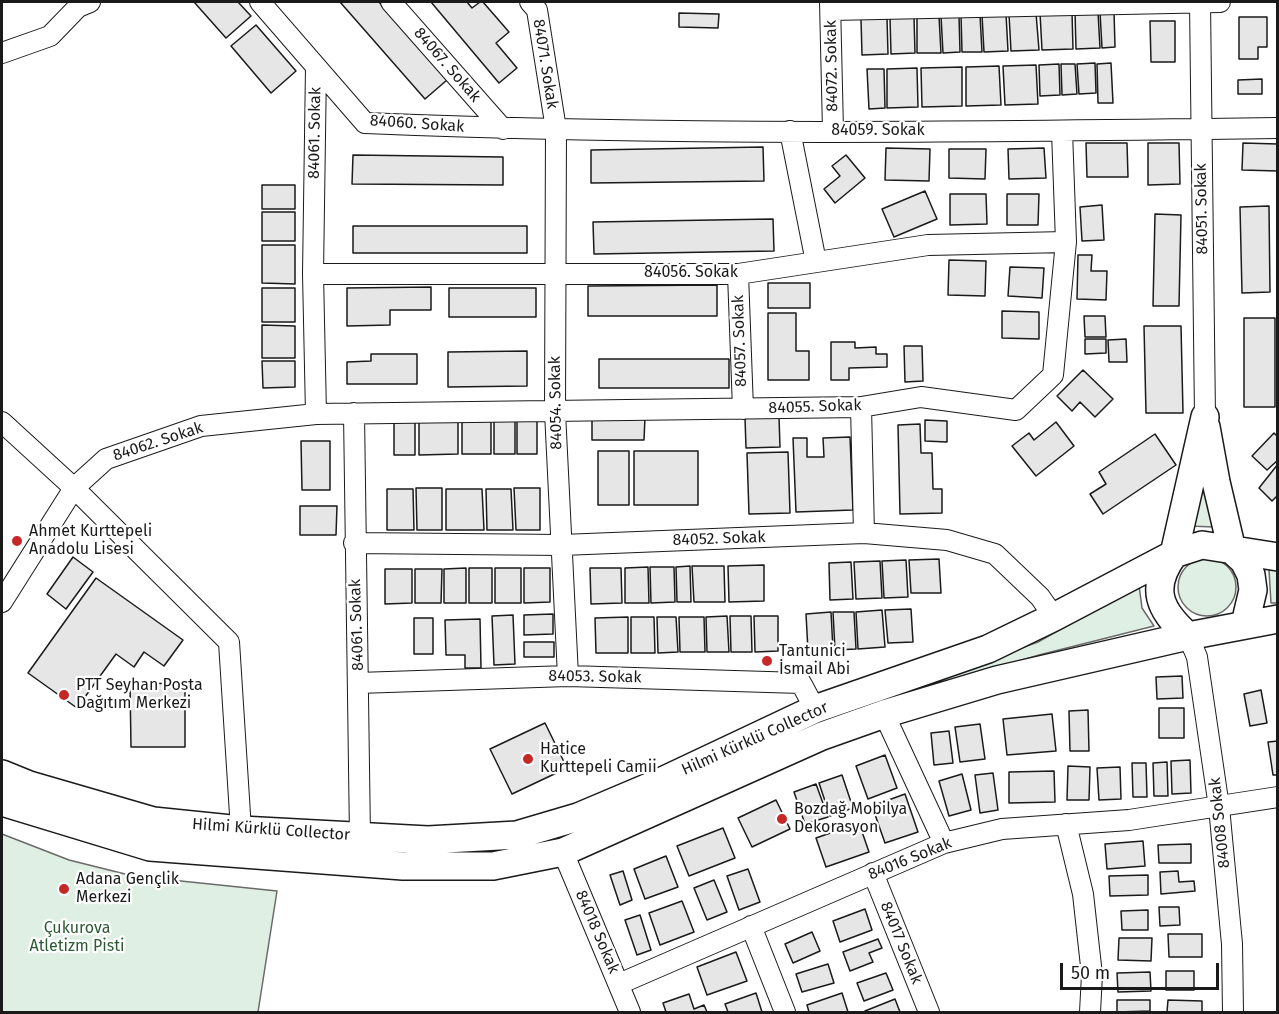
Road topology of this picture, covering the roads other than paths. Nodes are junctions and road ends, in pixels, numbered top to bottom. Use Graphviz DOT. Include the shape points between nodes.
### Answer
graph roads {
  1 [pos="260,2"];
  2 [pos="392,2"];
  3 [pos="530,2"];
  4 [pos="1200,2"];
  5 [pos="1220,2"];
  6 [pos="81,3"];
  7 [pos="1049,3"];
  8 [pos="830,6"];
  9 [pos="2,53"];
  10 [pos="316,67"];
  11 [pos="1278,128"];
  12 [pos="503,129"];
  13 [pos="555,129"];
  14 [pos="1200,129"];
  15 [pos="790,131"];
  16 [pos="833,131"];
  17 [pos="1062,131"];
  18 [pos="1066,242"];
  19 [pos="816,262"];
  20 [pos="555,273"];
  21 [pos="314,274"];
  22 [pos="738,274"];
  23 [pos="861,407"];
  24 [pos="743,409"];
  25 [pos="555,412"];
  26 [pos="354,413"];
  27 [pos="316,414"];
  28 [pos="1205,417"];
  29 [pos="2,422"];
  30 [pos="74,488"];
  31 [pos="864,534"];
  32 [pos="354,543"];
  33 [pos="562,545"];
  34 [pos="1232,550"];
  35 [pos="1174,554"];
  36 [pos="1278,557"];
  37 [pos="2,602"];
  38 [pos="1054,617"];
  39 [pos="1278,619"];
  40 [pos="1245,624"];
  41 [pos="1188,636"];
  42 [pos="568,676"];
  43 [pos="358,683"];
  44 [pos="815,710"];
  45 [pos="884,714"];
  46 [pos="2,774"];
  47 [pos="1278,797"];
  48 [pos="2,802"];
  49 [pos="1219,807"];
  50 [pos="1066,824"];
  51 [pos="241,830"];
  52 [pos="360,837"];
  53 [pos="944,843"];
  54 [pos="563,852"];
  55 [pos="873,873"];
  56 [pos="752,926"];
  57 [pos="619,984"];
  58 [pos="630,1012"];
  59 [pos="785,1012"];
  60 [pos="929,1012"];
  61 [pos="1090,1012"];
  62 [pos="1233,1012"];
  1 -- 10 [label="street, 84060. Sokak"];
  2 -- 12 [label="street, 84067. Sokak"];
  3 -- 13 [label="street, 84071. Sokak" via="537,10"];
  4 -- 5 [label="street"];
  4 -- 7 [label="street"];
  4 -- 14 [label="street, 84051. Sokak"];
  6 -- 9 [label="street" via="50,36"];
  7 -- 8 [label="street"];
  8 -- 16 [label="street, 84072. Sokak"];
  10 -- 12 [label="street, 84060. Sokak" via="365,123"];
  10 -- 21 [label="street, 84061. Sokak"];
  11 -- 14 [label="street, 84059. Sokak"];
  12 -- 13 [label="street, 84060. Sokak"];
  13 -- 15 [label="street, 84059. Sokak"];
  13 -- 20 [label="street, 84054. Sokak"];
  14 -- 17 [label="street, 84059. Sokak"];
  14 -- 28 [label="street, 84051. Sokak"];
  15 -- 16 [label="street, 84059. Sokak"];
  15 -- 19 [label="street"];
  16 -- 17 [label="street, 84059. Sokak"];
  17 -- 18 [label="street, 84055. Sokak"];
  18 -- 19 [label="street, 84056. Sokak" via="928,245"];
  18 -- 23 [label="street, 84055. Sokak" via="1053,375 1016,410 921,397"];
  19 -- 22 [label="street, 84056. Sokak"];
  20 -- 21 [label="street, 84056. Sokak"];
  20 -- 22 [label="street, 84056. Sokak"];
  20 -- 25 [label="street, 84054. Sokak"];
  21 -- 27 [label="street, 84061. Sokak"];
  22 -- 24 [label="street, 84057. Sokak"];
  23 -- 24 [label="street, 84055. Sokak"];
  23 -- 31 [label="street"];
  24 -- 25 [label="street, 84055. Sokak"];
  25 -- 26 [label="street, 84055. Sokak"];
  25 -- 33 [label="street, 84054. Sokak"];
  26 -- 27 [label="street, 84055. Sokak"];
  26 -- 32 [label="street, 84061. Sokak"];
  27 -- 30 [label="street, 84062. Sokak" via="201,426 106,459"];
  28 -- 34 [label="main road"];
  28 -- 35 [label="main road"];
  29 -- 30 [label="street"];
  30 -- 37 [label="street, 84062. Sokak"];
  30 -- 51 [label="street" via="229,642"];
  31 -- 33 [label="street, 84052. Sokak"];
  31 -- 38 [label="street, 84052. Sokak" via="946,540 995,554 1040,597"];
  32 -- 33 [label="street, 84052. Sokak"];
  32 -- 43 [label="street, 84061. Sokak"];
  33 -- 42 [label="street, 84054. Sokak"];
  34 -- 35 [label="main road, Hilmi Kürklü Collector" via="1202,546"];
  34 -- 36 [label="main road, Hilmi Kürklü Collector"];
  34 -- 40 [label="main road" via="1251,575 1253,590"];
  35 -- 38 [label="main road, Hilmi Kürklü Collector"];
  35 -- 41 [label="main road" via="1165,567 1159,596 1164,611"];
  38 -- 44 [label="main road, Hilmi Kürklü Collector" via="988,649"];
  39 -- 40 [label="main road, Hilmi Kürklü Collector"];
  40 -- 41 [label="main road, Hilmi Kürklü Collector"];
  41 -- 45 [label="main road, Hilmi Kürklü Collector" via="997,680"];
  41 -- 49 [label="street, 84008 Sokak" via="1197,657"];
  42 -- 43 [label="street, 84053. Sokak"];
  42 -- 44 [label="street, 84053. Sokak" via="801,683"];
  43 -- 52 [label="street, 84061. Sokak"];
  44 -- 52 [label="main road, Hilmi Kürklü Collector" via="578,817 517,835 428,840"];
  45 -- 53 [label="street"];
  45 -- 54 [label="main road, Hilmi Kürklü Collector" via="822,736"];
  46 -- 51 [label="main road, Hilmi Kürklü Collector" via="153,820"];
  47 -- 49 [label="street, 84016 Sokak"];
  48 -- 54 [label="main road, Hilmi Kürklü Collector" via="150,847 403,866 493,866"];
  49 -- 50 [label="street, 84016 Sokak" via="1130,820"];
  49 -- 62 [label="street, 84008 Sokak" via="1232,944"];
  50 -- 53 [label="street, 84016 Sokak" via="1002,829"];
  50 -- 61 [label="street" via="1083,894 1092,975"];
  51 -- 52 [label="main road, Hilmi Kürklü Collector"];
  53 -- 55 [label="street, 84016 Sokak"];
  54 -- 57 [label="street, 84018 Sokak"];
  55 -- 56 [label="street, 84016 Sokak"];
  55 -- 60 [label="street, 84017 Sokak"];
  56 -- 57 [label="street, 84016 Sokak"];
  56 -- 59 [label="street"];
  57 -- 58 [label="street, 84018 Sokak"];
}
